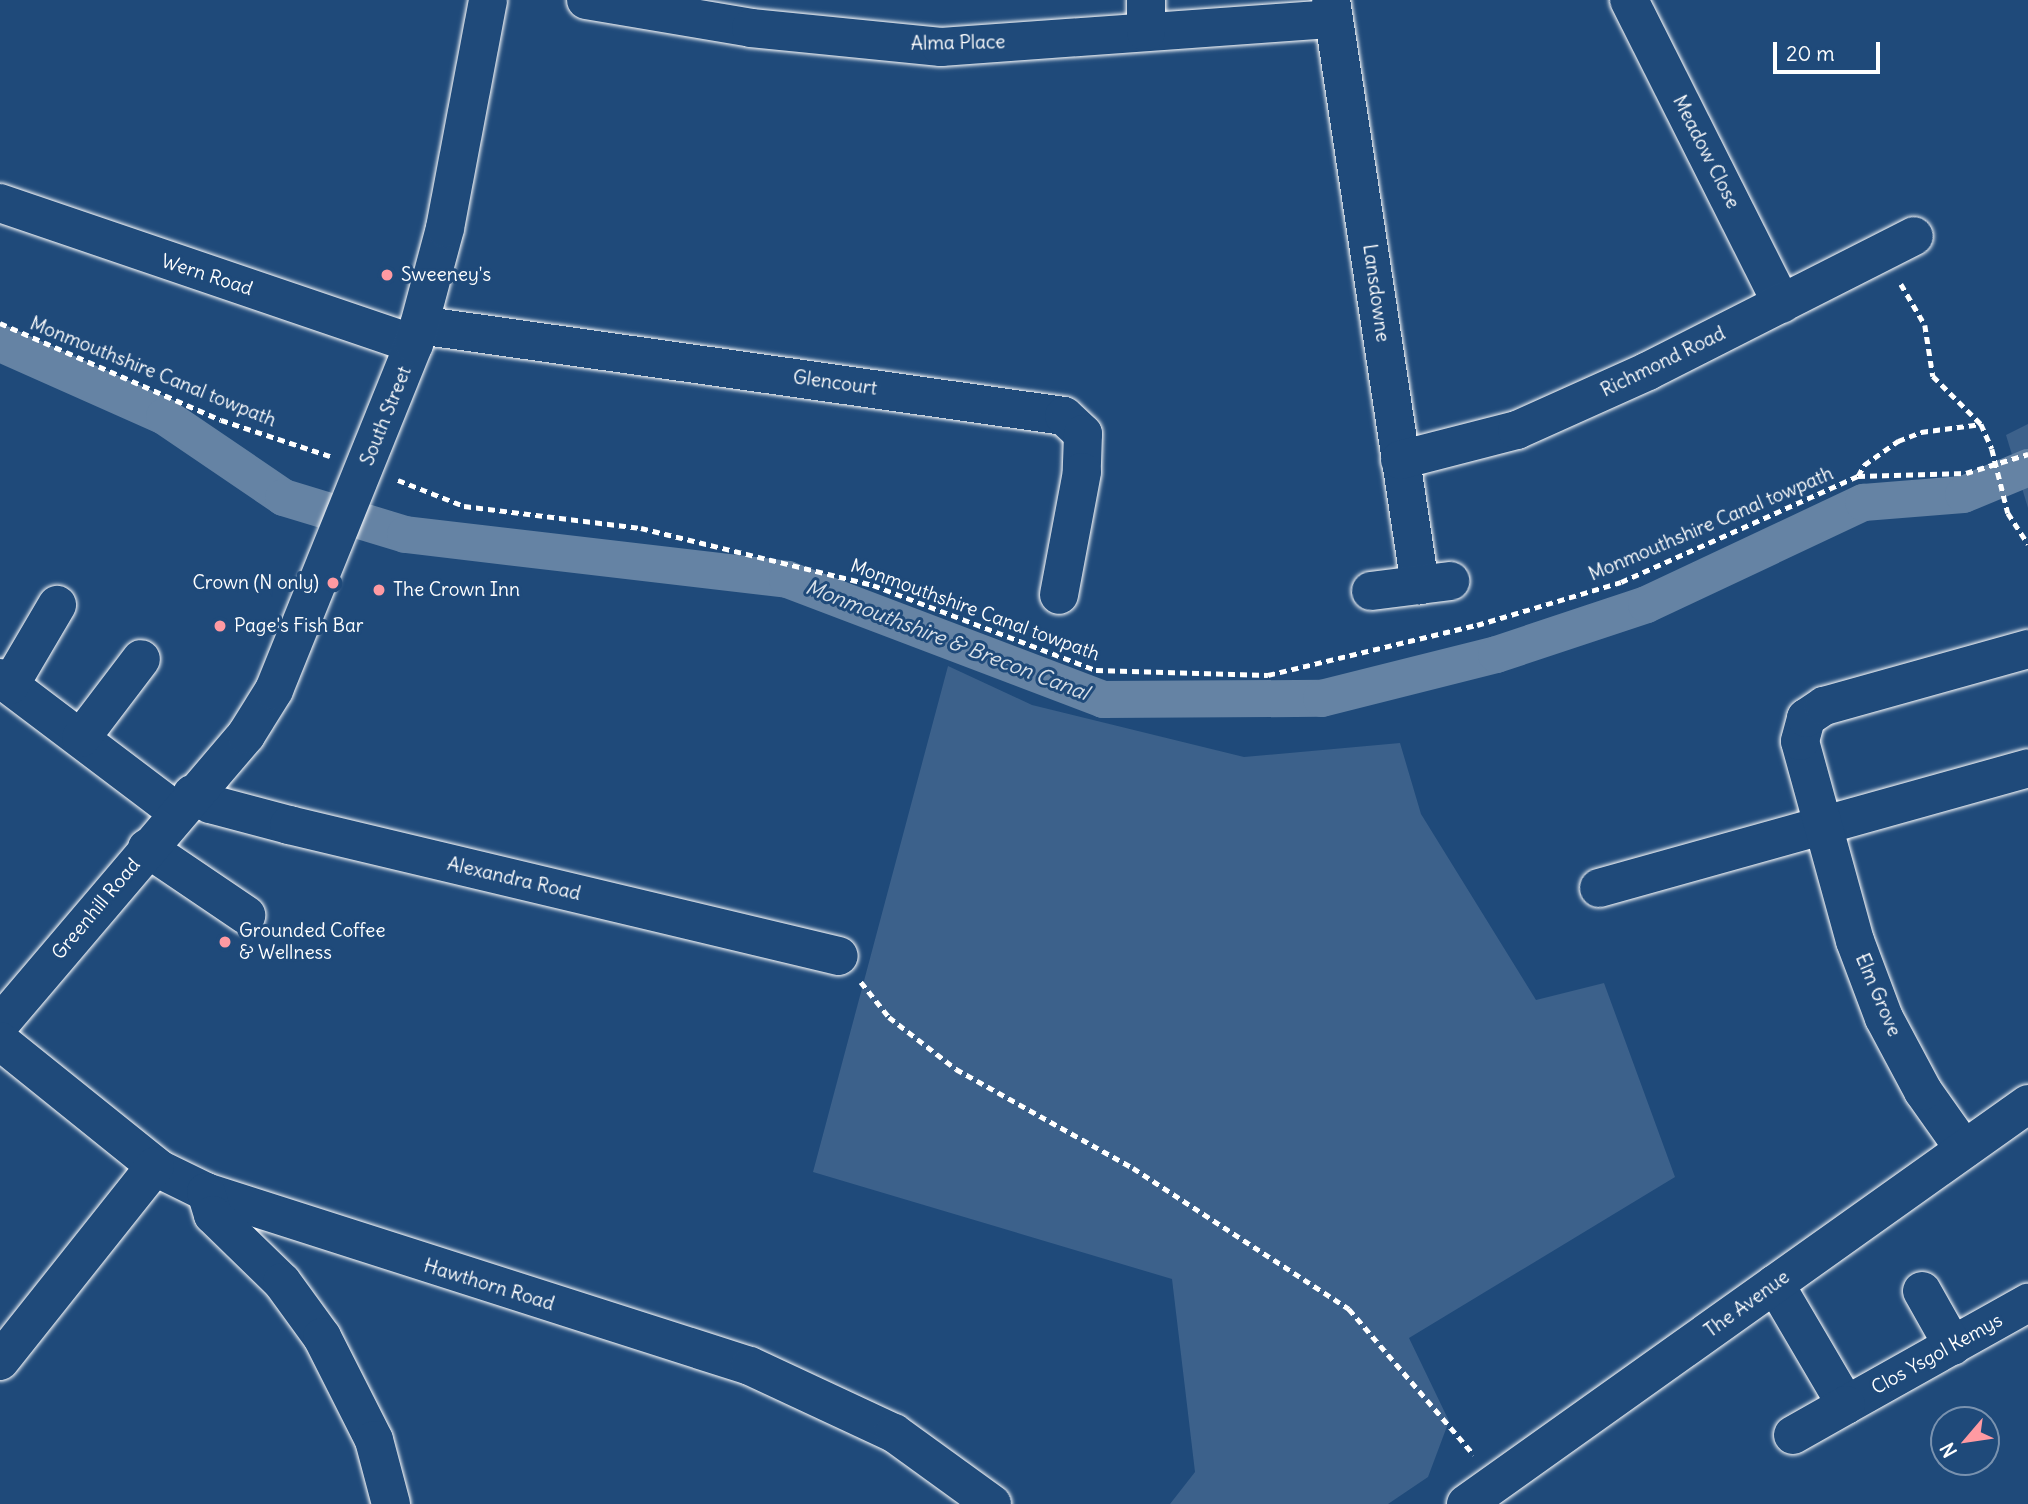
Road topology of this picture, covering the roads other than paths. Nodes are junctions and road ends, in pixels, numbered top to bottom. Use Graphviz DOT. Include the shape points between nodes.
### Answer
graph roads {
  1 [pos="488,0"];
  2 [pos="586,0"];
  3 [pos="1629,0"];
  4 [pos="1332,10"];
  5 [pos="1146,16"];
  6 [pos="0,203"];
  7 [pos="1898,244"];
  8 [pos="1782,304"];
  9 [pos="416,334"];
  10 [pos="1401,460"];
  11 [pos="1371,591"];
  12 [pos="1059,595"];
  13 [pos="57,605"];
  14 [pos="2028,649"];
  15 [pos="141,659"];
  16 [pos="7,691"];
  17 [pos="81,738"];
  18 [pos="2028,768"];
  19 [pos="185,803"];
  20 [pos="1824,827"];
  21 [pos="147,848"];
  22 [pos="1599,888"];
  23 [pos="246,915"];
  24 [pos="839,956"];
  25 [pos="0,1024"];
  26 [pos="0,1041"];
  27 [pos="2028,1104"];
  28 [pos="1964,1149"];
  29 [pos="155,1166"];
  30 [pos="206,1192"];
  31 [pos="1775,1284"];
  32 [pos="1922,1291"];
  33 [pos="2028,1303"];
  34 [pos="1953,1346"];
  35 [pos="0,1361"];
  36 [pos="1846,1405"];
  37 [pos="1793,1435"];
  38 [pos="391,1504"];
  39 [pos="992,1504"];
  40 [pos="1466,1504"];
  1 -- 9 [label="street, South Street" via="445,228"];
  2 -- 5 [label="street, Alma Place" via="751,28 941,47"];
  3 -- 8 [label="street, Meadow Close"];
  4 -- 5 [label="street, Alma Place"];
  4 -- 10 [label="street, Lansdowne"];
  6 -- 9 [label="street, Wern Road"];
  7 -- 8 [label="street, Richmond Road"];
  8 -- 10 [label="street, Richmond Road" via="1517,430"];
  9 -- 12 [label="street, Glencourt" via="1064,416 1083,434 1082,472"];
  9 -- 19 [label="street, South Street" via="274,690 246,735"];
  10 -- 11 [label="street, Lansdowne" via="1435,583"];
  13 -- 16 [label="street"];
  14 -- 20 [label="street, Elm Grove" via="1825,706 1806,718 1800,741"];
  15 -- 17 [label="street"];
  16 -- 17 [label="street, Alexandra Road"];
  17 -- 19 [label="street, Alexandra Road"];
  18 -- 20 [label="street"];
  19 -- 21 [label="street, Greenhill Road"];
  19 -- 24 [label="street, Alexandra Road" via="210,804"];
  20 -- 22 [label="street"];
  20 -- 28 [label="street, Elm Grove" via="1855,941 1884,1018 1923,1091"];
  21 -- 23 [label="street"];
  21 -- 25 [label="street, Greenhill Road"];
  26 -- 29 [label="street, Hawthorn Road"];
  27 -- 28 [label="street, The Avenue"];
  28 -- 31 [label="street, The Avenue"];
  29 -- 30 [label="street, Hawthorn Road"];
  29 -- 35 [label="street"];
  30 -- 38 [label="street" via="213,1215 282,1282 322,1337 374,1440"];
  30 -- 39 [label="street, Hawthorn Road" via="750,1366 894,1433"];
  31 -- 36 [label="street"];
  31 -- 40 [label="street, The Avenue"];
  32 -- 34 [label="street"];
  33 -- 34 [label="street, Clos Ysgol Kemys"];
  34 -- 36 [label="street, Clos Ysgol Kemys"];
  36 -- 37 [label="street, Clos Ysgol Kemys"];
}
